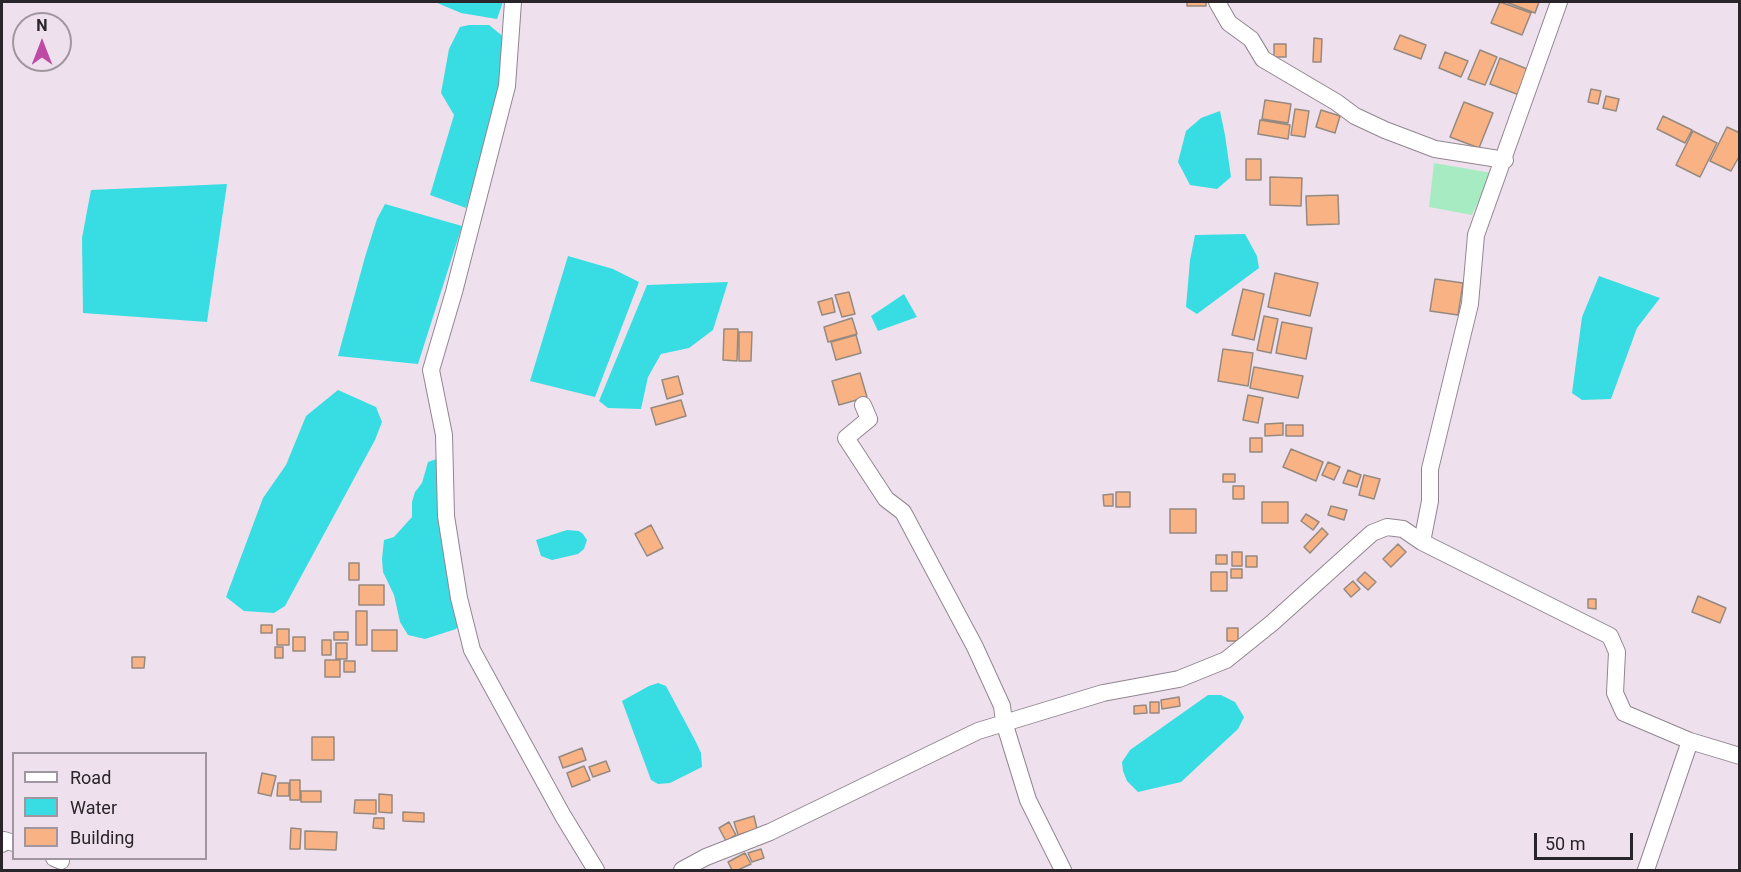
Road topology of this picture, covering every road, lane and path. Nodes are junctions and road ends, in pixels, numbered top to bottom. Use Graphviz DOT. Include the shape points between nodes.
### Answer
graph roads {
  1 [pos="513,2"];
  2 [pos="1217,2"];
  3 [pos="1559,2"];
  4 [pos="1504,160"];
  5 [pos="864,405"];
  6 [pos="1422,542"];
  7 [pos="1004,722"];
  8 [pos="1690,741"];
  9 [pos="1740,756"];
  10 [pos="596,870"];
  11 [pos="682,870"];
  12 [pos="1064,870"];
  13 [pos="1646,870"];
  1 -- 10 [label="street" via="507,86 431,370 444,435 446,516 472,650 545,786"];
  2 -- 4 [label="street" via="1229,22 1251,39 1263,59 1355,116 1435,149"];
  3 -- 4 [label="street"];
  4 -- 6 [label="street" via="1476,235 1470,304 1430,469 1430,501"];
  5 -- 7 [label="street" via="869,419 846,438 886,499 903,512 975,647 1002,706"];
  6 -- 7 [label="street" via="1403,529 1387,527 1372,533 1272,624 1226,660 1179,679 1103,693"];
  6 -- 8 [label="street" via="1610,636 1617,652 1615,693 1624,713"];
  7 -- 11 [label="street"];
  7 -- 12 [label="street" via="1028,800"];
  8 -- 9 [label="street"];
  8 -- 13 [label="street"];
}
